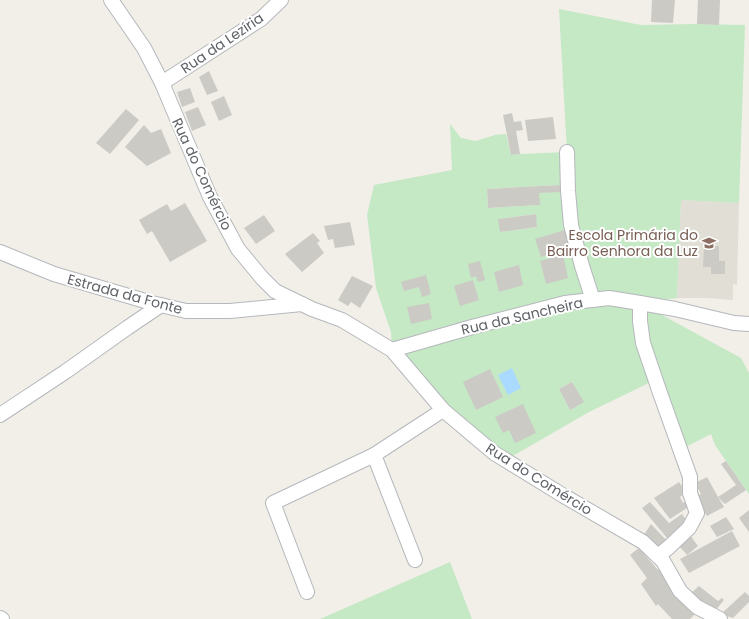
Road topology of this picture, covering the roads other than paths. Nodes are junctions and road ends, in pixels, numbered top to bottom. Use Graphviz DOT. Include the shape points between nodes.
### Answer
graph roads {
  1 [pos="111,0"];
  2 [pos="281,0"];
  3 [pos="162,83"];
  4 [pos="567,152"];
  5 [pos="0,252"];
  6 [pos="593,300"];
  7 [pos="640,302"];
  8 [pos="302,304"];
  9 [pos="161,306"];
  10 [pos="749,324"];
  11 [pos="392,350"];
  12 [pos="443,410"];
  13 [pos="0,415"];
  14 [pos="374,455"];
  15 [pos="658,556"];
  16 [pos="415,560"];
  17 [pos="307,592"];
  18 [pos="720,619"];
  1 -- 3 [label="street, Rua do Comércio" via="144,48"];
  2 -- 3 [label="street, Rua da Lezíria" via="261,19"];
  3 -- 8 [label="street, Rua do Comércio" via="210,197 238,249 275,291"];
  4 -- 6 [label="street" via="571,225"];
  5 -- 9 [label="street, Estrada da Fonte" via="54,274"];
  6 -- 7 [label="street, Rua da Sancheira" via="609,298"];
  6 -- 11 [label="street, Rua da Sancheira" via="565,303"];
  7 -- 10 [label="street, Rua da Sancheira"];
  7 -- 15 [label="street" via="643,343 690,477 690,493 697,513 689,528"];
  8 -- 9 [label="street, Estrada da Fonte" via="186,311"];
  8 -- 11 [label="street, Rua do Comércio" via="342,320"];
  9 -- 13 [label="street"];
  11 -- 12 [label="street, Rua do Comércio"];
  12 -- 14 [label="street"];
  12 -- 15 [label="street, Rua do Comércio" via="494,453 643,542"];
  14 -- 16 [label="street"];
  14 -- 17 [label="street" via="273,503"];
  15 -- 18 [label="street, Rua do Comércio" via="680,591 697,607"];
}
